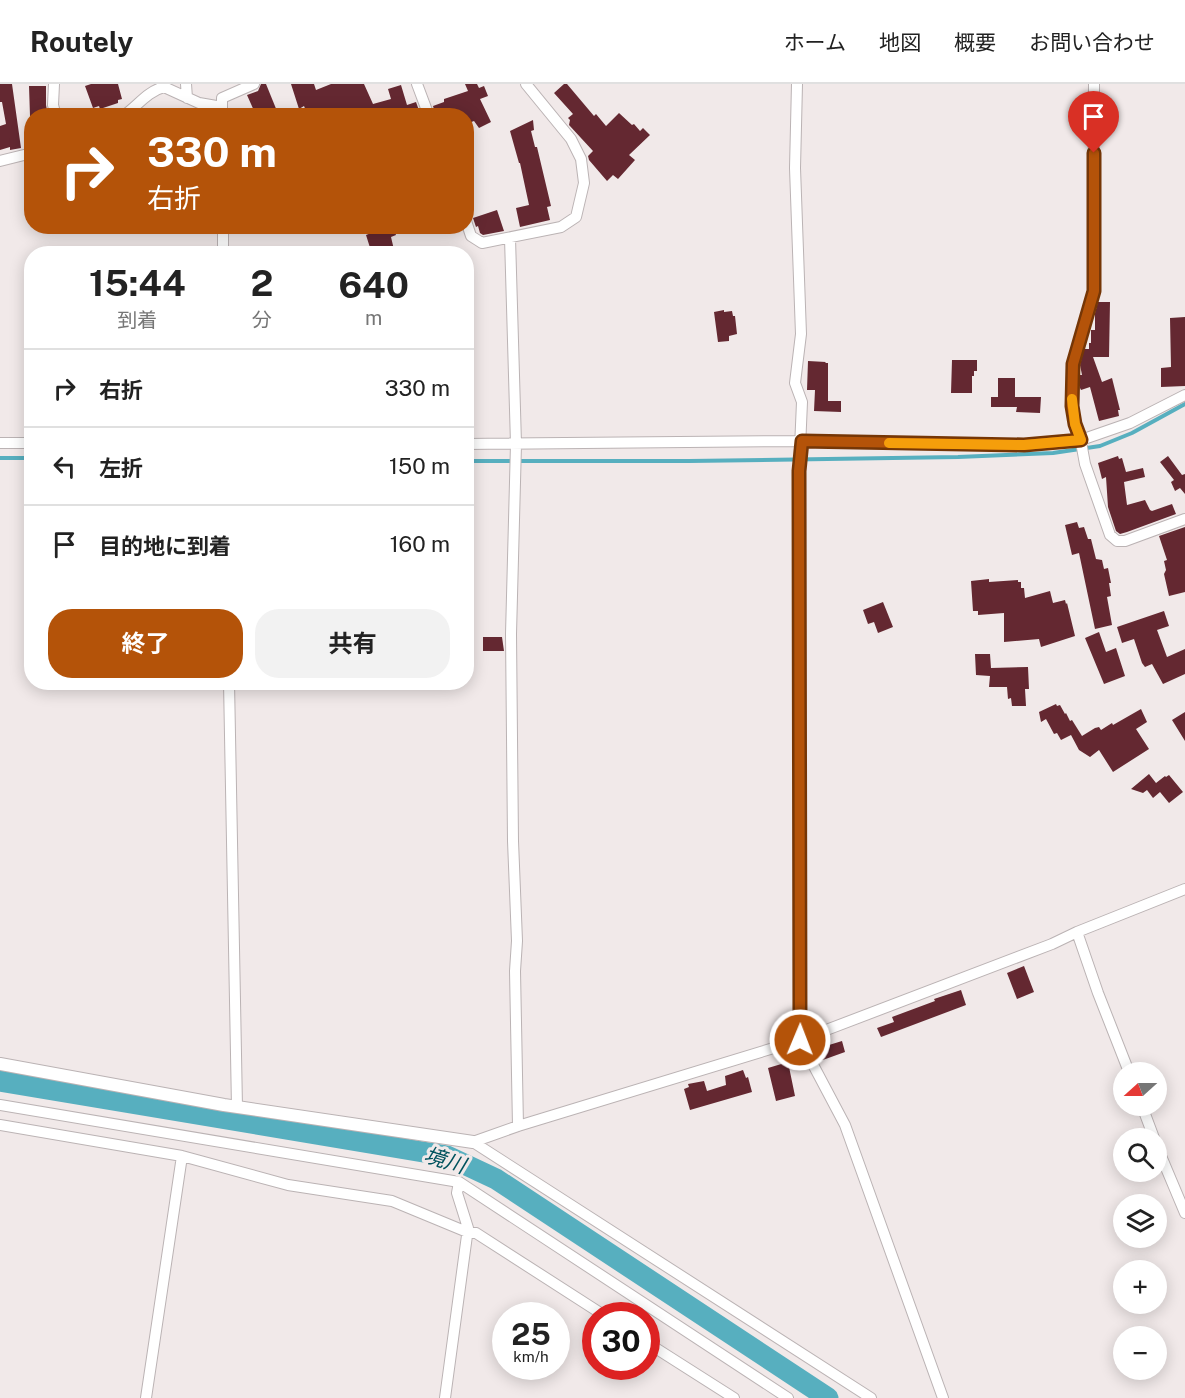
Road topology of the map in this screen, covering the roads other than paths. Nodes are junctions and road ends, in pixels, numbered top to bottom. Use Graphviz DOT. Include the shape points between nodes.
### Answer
graph roads {
  1 [pos="54,84"];
  2 [pos="186,84"];
  3 [pos="254,84"];
  4 [pos="417,84"];
  5 [pos="526,84"];
  6 [pos="797,84"];
  7 [pos="1094,84"];
  8 [pos="187,98"];
  9 [pos="54,108"];
  10 [pos="132,108"];
  11 [pos="213,108"];
  12 [pos="222,108"];
  13 [pos="426,108"];
  14 [pos="24,155"];
  15 [pos="0,160"];
  16 [pos="470,234"];
  17 [pos="510,238"];
  18 [pos="1185,395"];
  19 [pos="1081,441"];
  20 [pos="0,443"];
  21 [pos="24,443"];
  22 [pos="474,445"];
  23 [pos="801,446"];
  24 [pos="516,448"];
  25 [pos="1185,519"];
  26 [pos="229,690"];
  27 [pos="1185,889"];
  28 [pos="1077,932"];
  29 [pos="800,1040"];
  30 [pos="1125,1062"];
  31 [pos="0,1064"];
  32 [pos="0,1105"];
  33 [pos="237,1107"];
  34 [pos="0,1125"];
  35 [pos="518,1126"];
  36 [pos="473,1142"];
  37 [pos="182,1156"];
  38 [pos="1167,1170"];
  39 [pos="459,1182"];
  40 [pos="1185,1213"];
  41 [pos="467,1232"];
  42 [pos="583,1302"];
  43 [pos="660,1351"];
  44 [pos="146,1398"];
  45 [pos="445,1398"];
  46 [pos="734,1398"];
  47 [pos="788,1398"];
  48 [pos="871,1398"];
  49 [pos="943,1398"];
  1 -- 9 [label="street"];
  2 -- 8 [label="street"];
  3 -- 12 [label="street" via="222,98"];
  4 -- 13 [label="street"];
  5 -- 17 [label="street" via="571,138 584,183 576,216 569,223"];
  6 -- 23 [label="street" via="795,168 801,334 795,383 802,402"];
  7 -- 19 [label="street" via="1094,291 1073,364 1072,406"];
  8 -- 10 [label="street" via="164,87 154,90"];
  8 -- 11 [label="street"];
  14 -- 15 [label="street"];
  16 -- 17 [label="street" via="482,243"];
  17 -- 24 [label="street"];
  18 -- 19 [label="street" via="1130,423"];
  19 -- 23 [label="street"];
  19 -- 25 [label="street" via="1084,464 1110,535 1117,541"];
  20 -- 21 [label="street"];
  22 -- 24 [label="street"];
  23 -- 24 [label="street"];
  23 -- 29 [label="street"];
  24 -- 35 [label="street" via="511,645"];
  26 -- 33 [label="street"];
  27 -- 28 [label="street"];
  28 -- 29 [label="street"];
  28 -- 30 [label="street"];
  29 -- 35 [label="street"];
  29 -- 49 [label="street" via="845,1125"];
  31 -- 33 [label="street"];
  32 -- 39 [label="street"];
  33 -- 36 [label="street"];
  34 -- 37 [label="street"];
  35 -- 36 [label="street"];
  36 -- 48 [label="street"];
  37 -- 41 [label="street" via="288,1185 392,1201"];
  37 -- 44 [label="street"];
  38 -- 40 [label="street"];
  39 -- 41 [label="street" via="457,1193"];
  39 -- 47 [label="street"];
  41 -- 42 [label="street" via="476,1233"];
  41 -- 45 [label="street"];
  43 -- 46 [label="street"];
}
